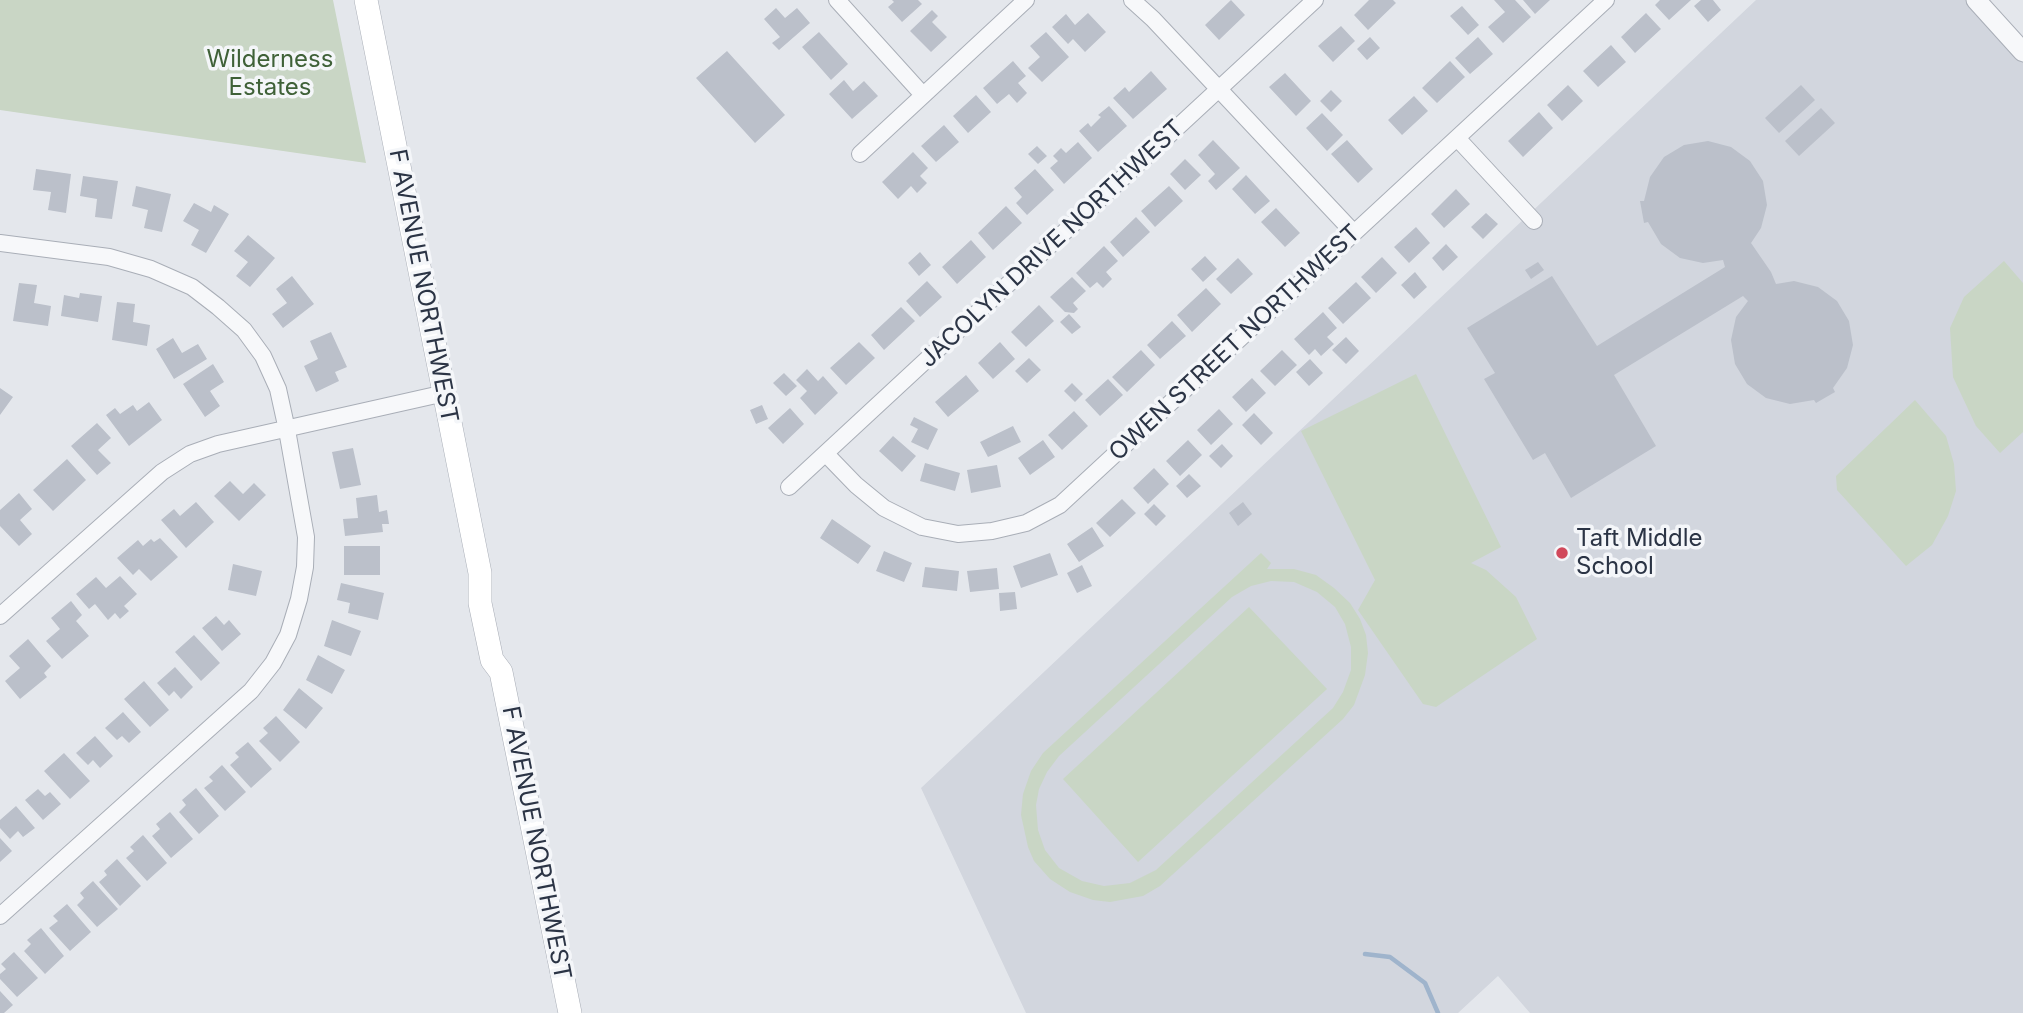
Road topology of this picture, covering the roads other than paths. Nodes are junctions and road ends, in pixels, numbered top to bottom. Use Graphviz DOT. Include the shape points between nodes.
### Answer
graph roads {
  1 [pos="366,0"];
  2 [pos="837,0"];
  3 [pos="1027,0"];
  4 [pos="1132,0"];
  5 [pos="1315,0"];
  6 [pos="1606,0"];
  7 [pos="1976,0"];
  8 [pos="2023,52"];
  9 [pos="1218,90"];
  10 [pos="923,95"];
  11 [pos="1457,138"];
  12 [pos="860,154"];
  13 [pos="1534,221"];
  14 [pos="1354,233"];
  15 [pos="0,243"];
  16 [pos="445,393"];
  17 [pos="287,430"];
  18 [pos="826,454"];
  19 [pos="789,487"];
  20 [pos="0,616"];
  21 [pos="0,916"];
  22 [pos="570,1013"];
  1 -- 16 [label="main road, F AVENUE NORTHWEST"];
  2 -- 10 [label="street"];
  3 -- 10 [label="street"];
  4 -- 9 [label="street"];
  5 -- 9 [label="street, JACOLYN DRIVE NORTHWEST"];
  6 -- 11 [label="street, OWEN STREET NORTHWEST"];
  7 -- 8 [label="street"];
  9 -- 14 [label="street"];
  9 -- 18 [label="street, JACOLYN DRIVE NORTHWEST"];
  10 -- 12 [label="street"];
  11 -- 13 [label="street"];
  11 -- 14 [label="street, OWEN STREET NORTHWEST"];
  14 -- 18 [label="street, OWEN STREET NORTHWEST" via="1060,505 1026,523 958,534 922,527 884,508"];
  15 -- 17 [label="street" via="110,257 192,287 244,330 263,356 278,388"];
  16 -- 17 [label="street"];
  16 -- 22 [label="main road, F AVENUE NORTHWEST" via="480,573 480,603 492,660 501,672"];
  17 -- 20 [label="street" via="218,444 162,472"];
  17 -- 21 [label="street" via="306,537 305,567 288,635 273,663 251,691"];
  18 -- 19 [label="street, JACOLYN DRIVE NORTHWEST"];
}
